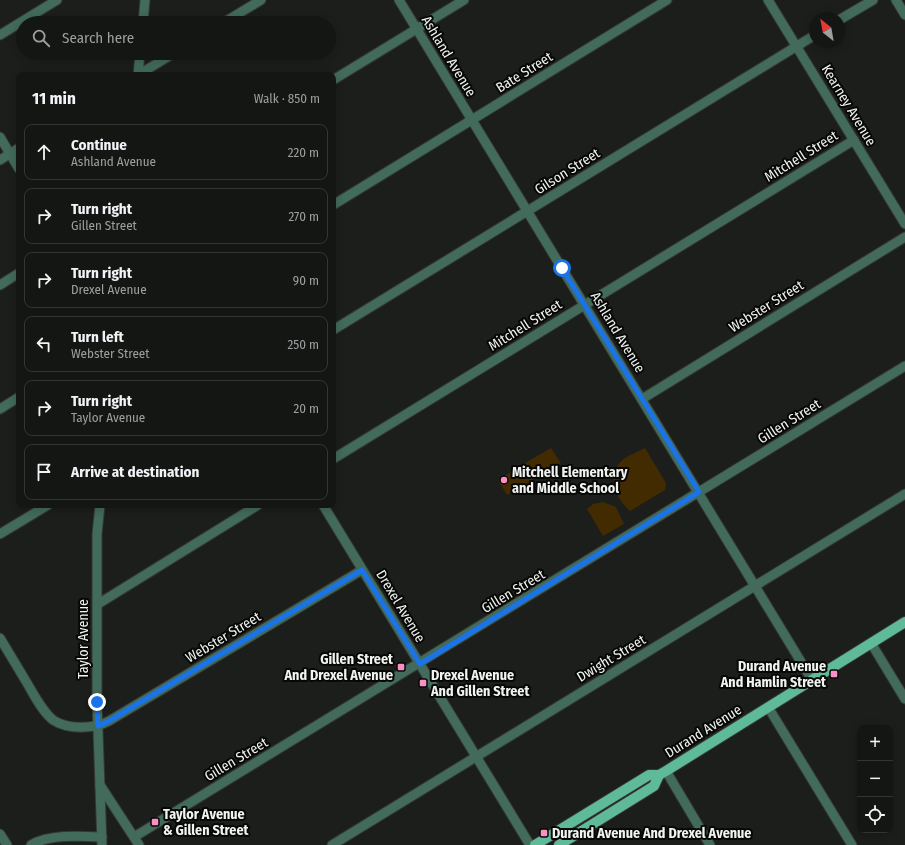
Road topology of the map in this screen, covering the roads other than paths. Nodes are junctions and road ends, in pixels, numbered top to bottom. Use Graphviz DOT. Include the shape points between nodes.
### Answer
graph roads {
  1 [pos="57,0"];
  2 [pos="145,0"];
  3 [pos="261,0"];
  4 [pos="399,0"];
  5 [pos="464,0"];
  6 [pos="667,0"];
  7 [pos="768,0"];
  8 [pos="873,0"];
  9 [pos="896,0"];
  10 [pos="905,15"];
  11 [pos="31,16"];
  12 [pos="144,16"];
  13 [pos="235,16"];
  14 [pos="845,16"];
  15 [pos="16,25"];
  16 [pos="417,29"];
  17 [pos="0,35"];
  18 [pos="809,38"];
  19 [pos="796,46"];
  20 [pos="139,60"];
  21 [pos="163,60"];
  22 [pos="138,72"];
  23 [pos="143,72"];
  24 [pos="336,78"];
  25 [pos="472,120"];
  26 [pos="0,137"];
  27 [pos="854,140"];
  28 [pos="16,150"];
  29 [pos="10,154"];
  30 [pos="0,160"];
  31 [pos="16,164"];
  32 [pos="336,203"];
  33 [pos="528,211"];
  34 [pos="905,224"];
  35 [pos="905,237"];
  36 [pos="16,275"];
  37 [pos="0,284"];
  38 [pos="585,305"];
  39 [pos="336,328"];
  40 [pos="905,366"];
  41 [pos="642,399"];
  42 [pos="16,400"];
  43 [pos="0,409"];
  44 [pos="336,457"];
  45 [pos="699,492"];
  46 [pos="905,494"];
  47 [pos="43,508"];
  48 [pos="100,508"];
  49 [pos="253,508"];
  50 [pos="324,508"];
  51 [pos="0,534"];
  52 [pos="362,570"];
  53 [pos="755,587"];
  54 [pos="98,604"];
  55 [pos="905,622"];
  56 [pos="0,638"];
  57 [pos="872,642"];
  58 [pos="420,664"];
  59 [pos="812,680"];
  60 [pos="905,699"];
  61 [pos="768,708"];
  62 [pos="98,726"];
  63 [pos="476,757"];
  64 [pos="662,773"];
  65 [pos="99,783"];
  66 [pos="0,834"];
  67 [pos="102,841"];
  68 [pos="136,841"];
  69 [pos="7,845"];
  70 [pos="31,845"];
  71 [pos="332,845"];
  72 [pos="530,845"];
  73 [pos="535,845"];
  74 [pos="559,845"];
  75 [pos="710,845"];
  76 [pos="852,845"];
  1 -- 11 [label="street"];
  2 -- 12 [label="street"];
  3 -- 13 [label="street"];
  4 -- 16 [label="street, Ashland Avenue"];
  5 -- 16 [label="street"];
  6 -- 25 [label="street, Bate Street"];
  7 -- 19 [label="street, Kearney Avenue"];
  8 -- 14 [label="street"];
  9 -- 10 [label="street"];
  15 -- 17 [label="street"];
  16 -- 24 [label="street"];
  16 -- 25 [label="street, Ashland Avenue"];
  18 -- 19 [label="street, Gilson Street"];
  19 -- 27 [label="street, Kearney Avenue"];
  19 -- 33 [label="street, Gilson Street"];
  20 -- 22 [label="street"];
  21 -- 23 [label="street"];
  25 -- 32 [label="street, Bate Street"];
  25 -- 33 [label="street, Ashland Avenue"];
  26 -- 29 [label="street"];
  27 -- 34 [label="street, Kearney Avenue"];
  27 -- 38 [label="street, Mitchell Street"];
  28 -- 29 [label="street"];
  29 -- 30 [label="street"];
  29 -- 31 [label="street"];
  33 -- 38 [label="street, Ashland Avenue"];
  33 -- 39 [label="street, Gilson Street"];
  35 -- 41 [label="street, Webster Street"];
  36 -- 37 [label="street"];
  38 -- 41 [label="street, Ashland Avenue"];
  38 -- 44 [label="street, Mitchell Street"];
  40 -- 45 [label="street, Gillen Street"];
  41 -- 45 [label="street, Ashland Avenue"];
  42 -- 43 [label="street"];
  45 -- 53 [label="street, Ashland Avenue"];
  45 -- 58 [label="street, Gillen Street"];
  46 -- 53 [label="street, Dwight Street"];
  47 -- 51 [label="street"];
  48 -- 54 [label="street, Taylor Avenue" via="97,534"];
  49 -- 54 [label="street"];
  50 -- 52 [label="street, Drexel Avenue"];
  52 -- 58 [label="street, Drexel Avenue"];
  52 -- 62 [label="street, Webster Street"];
  53 -- 59 [label="street, Ashland Avenue"];
  53 -- 63 [label="street, Dwight Street"];
  54 -- 62 [label="street, Taylor Avenue"];
  55 -- 57 [label="main road, Durand Avenue"];
  56 -- 62 [label="street" via="32,693 49,716 70,726"];
  57 -- 59 [label="main road, Durand Avenue"];
  57 -- 60 [label="street"];
  58 -- 63 [label="street, Drexel Avenue"];
  58 -- 68 [label="street, Gillen Street"];
  59 -- 61 [label="main road, Durand Avenue"];
  61 -- 64 [label="main road, Durand Avenue"];
  61 -- 76 [label="street"];
  62 -- 65 [label="street, Taylor Avenue"];
  63 -- 71 [label="street, Dwight Street"];
  63 -- 72 [label="street, Drexel Avenue"];
  64 -- 73 [label="main road, Durand Avenue" via="649,775"];
  64 -- 74 [label="main road, Durand Avenue" via="654,786"];
  64 -- 75 [label="street"];
  65 -- 67 [label="street, Taylor Avenue"];
  65 -- 68 [label="street"];
  66 -- 69 [label="street"];
  67 -- 70 [label="street" via="51,838"];
}
